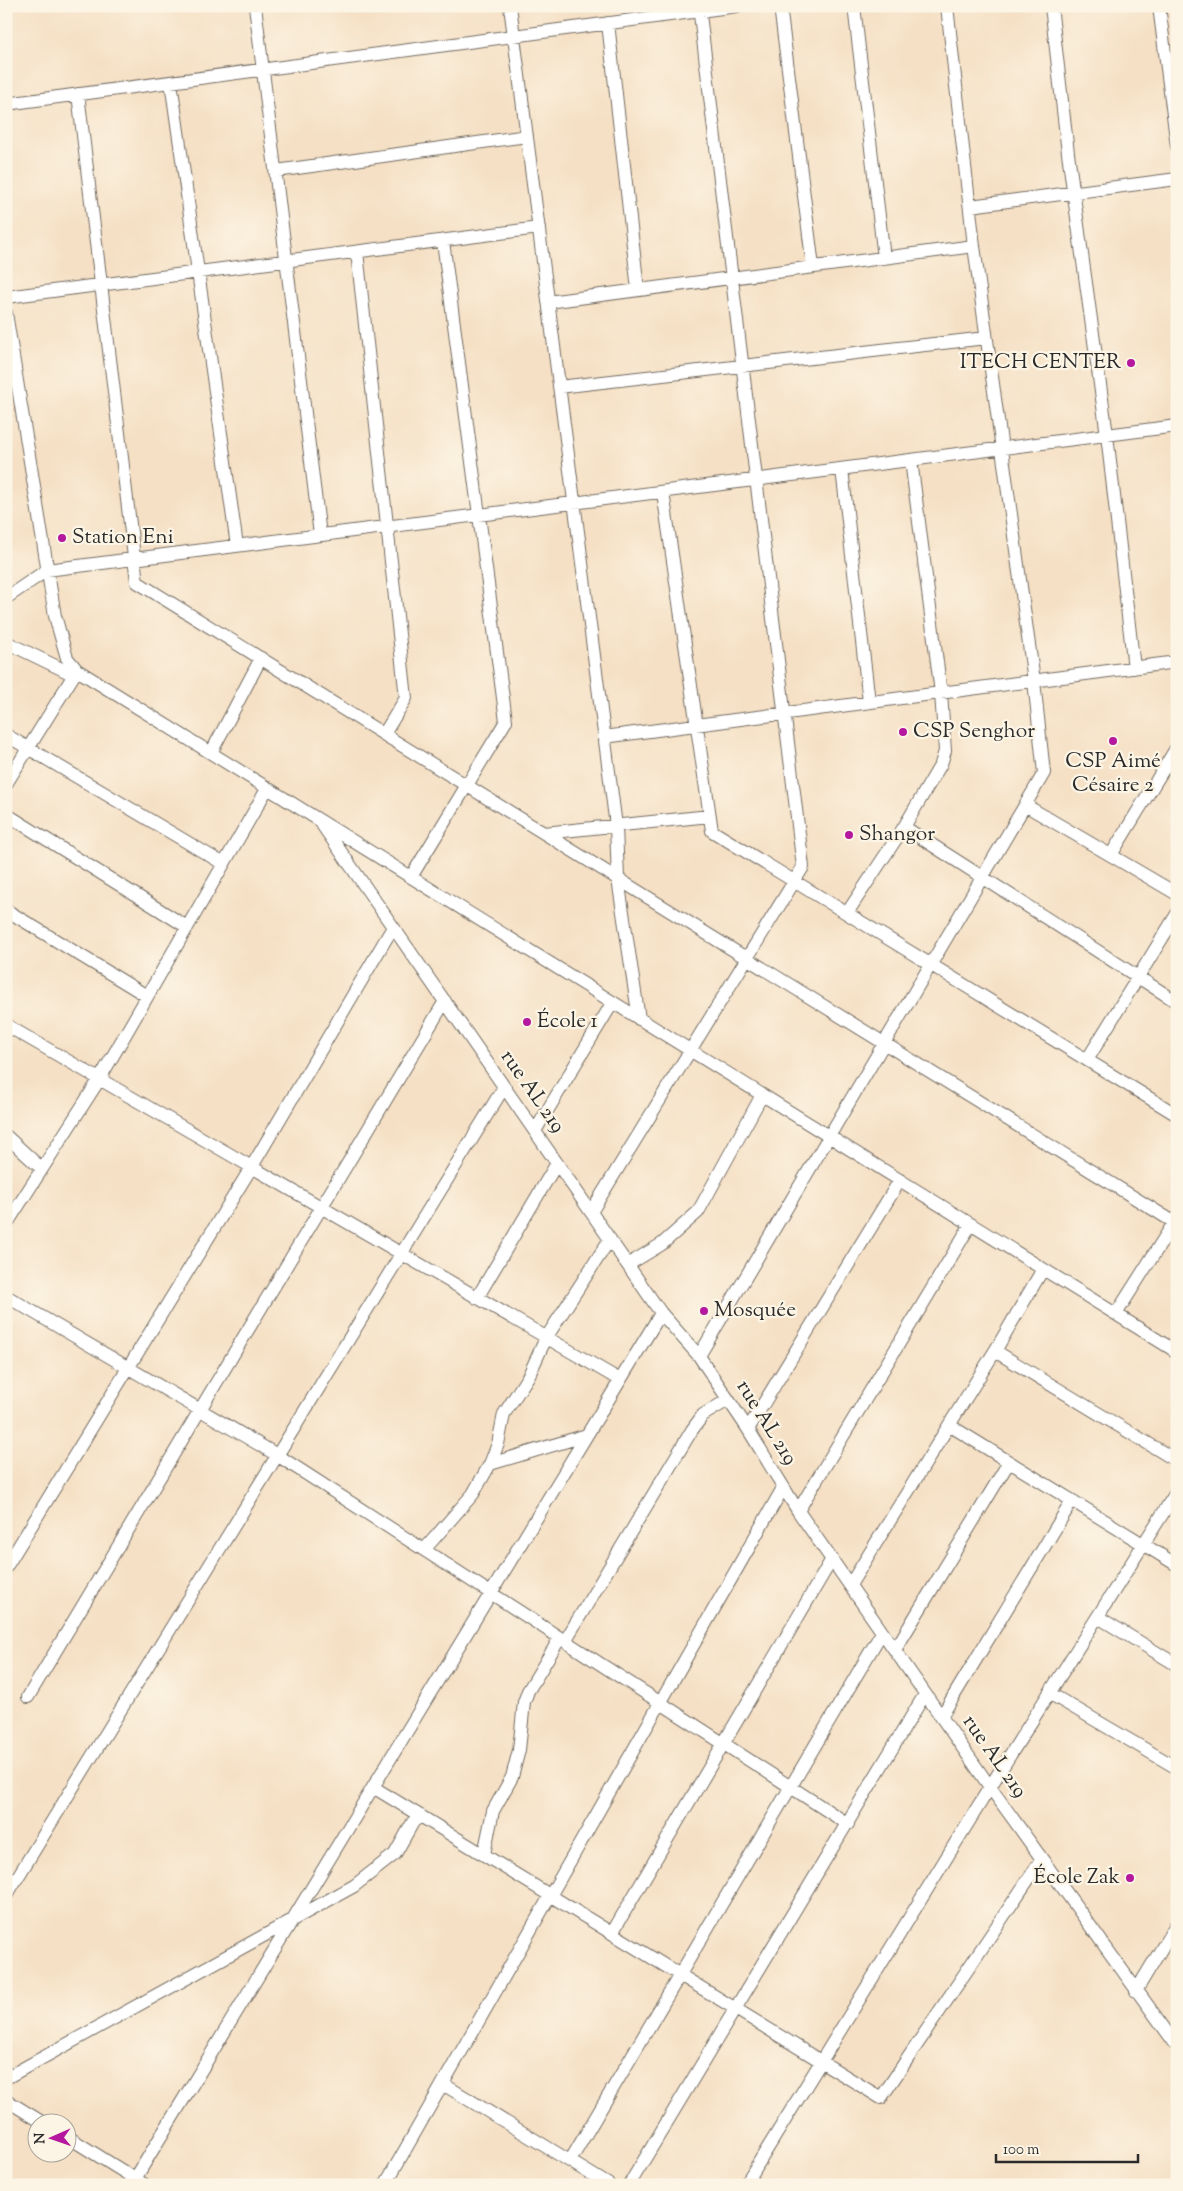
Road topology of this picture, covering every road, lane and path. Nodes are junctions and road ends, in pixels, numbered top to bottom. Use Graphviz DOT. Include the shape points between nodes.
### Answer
graph roads {
  1 [pos="255,6"];
  2 [pos="510,6"];
  3 [pos="737,6"];
  4 [pos="780,6"];
  5 [pos="854,6"];
  6 [pos="947,6"];
  7 [pos="1051,6"];
  8 [pos="1159,6"];
  9 [pos="699,9"];
  10 [pos="608,23"];
  11 [pos="514,36"];
  12 [pos="263,69"];
  13 [pos="171,82"];
  14 [pos="78,94"];
  15 [pos="6,104"];
  16 [pos="527,136"];
  17 [pos="1177,146"];
  18 [pos="276,171"];
  19 [pos="1177,179"];
  20 [pos="1073,192"];
  21 [pos="970,206"];
  22 [pos="539,228"];
  23 [pos="443,241"];
  24 [pos="974,246"];
  25 [pos="357,252"];
  26 [pos="884,258"];
  27 [pos="286,261"];
  28 [pos="813,267"];
  29 [pos="197,273"];
  30 [pos="732,278"];
  31 [pos="101,285"];
  32 [pos="638,290"];
  33 [pos="6,297"];
  34 [pos="548,302"];
  35 [pos="6,313"];
  36 [pos="986,338"];
  37 [pos="743,366"];
  38 [pos="559,387"];
  39 [pos="12,388"];
  40 [pos="1177,426"];
  41 [pos="1107,435"];
  42 [pos="1002,448"];
  43 [pos="911,460"];
  44 [pos="842,469"];
  45 [pos="756,480"];
  46 [pos="663,492"];
  47 [pos="574,503"];
  48 [pos="479,515"];
  49 [pos="388,527"];
  50 [pos="320,535"];
  51 [pos="237,546"];
  52 [pos="135,559"];
  53 [pos="47,570"];
  54 [pos="6,598"];
  55 [pos="6,642"];
  56 [pos="261,658"];
  57 [pos="1177,662"];
  58 [pos="1134,668"];
  59 [pos="75,673"];
  60 [pos="1034,681"];
  61 [pos="941,693"];
  62 [pos="868,702"];
  63 [pos="785,714"];
  64 [pos="697,725"];
  65 [pos="384,734"];
  66 [pos="6,735"];
  67 [pos="604,737"];
  68 [pos="1177,747"];
  69 [pos="28,749"];
  70 [pos="211,753"];
  71 [pos="6,784"];
  72 [pos="467,786"];
  73 [pos="268,789"];
  74 [pos="1025,805"];
  75 [pos="6,814"];
  76 [pos="710,816"];
  77 [pos="321,822"];
  78 [pos="616,826"];
  79 [pos="904,827"];
  80 [pos="544,834"];
  81 [pos="1111,855"];
  82 [pos="224,864"];
  83 [pos="411,877"];
  84 [pos="983,878"];
  85 [pos="618,879"];
  86 [pos="794,881"];
  87 [pos="1177,894"];
  88 [pos="6,910"];
  89 [pos="846,913"];
  90 [pos="1177,914"];
  91 [pos="393,926"];
  92 [pos="187,927"];
  93 [pos="747,958"];
  94 [pos="931,965"];
  95 [pos="1138,977"];
  96 [pos="147,996"];
  97 [pos="445,1001"];
  98 [pos="612,1002"];
  99 [pos="1177,1002"];
  100 [pos="639,1019"];
  101 [pos="6,1025"];
  102 [pos="884,1043"];
  103 [pos="690,1050"];
  104 [pos="1086,1060"];
  105 [pos="99,1080"];
  106 [pos="504,1087"];
  107 [pos="762,1095"];
  108 [pos="1177,1116"];
  109 [pos="535,1131"];
  110 [pos="6,1136"];
  111 [pos="829,1136"];
  112 [pos="557,1163"];
  113 [pos="251,1168"];
  114 [pos="42,1169"];
  115 [pos="900,1180"];
  116 [pos="321,1208"];
  117 [pos="591,1212"];
  118 [pos="1176,1222"];
  119 [pos="971,1224"];
  120 [pos="6,1225"];
  121 [pos="610,1239"];
  122 [pos="400,1254"];
  123 [pos="629,1264"];
  124 [pos="1043,1269"];
  125 [pos="6,1296"];
  126 [pos="477,1298"];
  127 [pos="661,1313"];
  128 [pos="1116,1314"];
  129 [pos="546,1338"];
  130 [pos="995,1351"];
  131 [pos="1177,1352"];
  132 [pos="699,1356"];
  133 [pos="129,1368"];
  134 [pos="620,1380"];
  135 [pos="728,1400"];
  136 [pos="200,1410"];
  137 [pos="949,1425"];
  138 [pos="748,1429"];
  139 [pos="587,1435"];
  140 [pos="277,1455"];
  141 [pos="1177,1461"];
  142 [pos="1009,1462"];
  143 [pos="490,1464"];
  144 [pos="782,1488"];
  145 [pos="1177,1492"];
  146 [pos="1072,1501"];
  147 [pos="798,1511"];
  148 [pos="1143,1545"];
  149 [pos="424,1550"];
  150 [pos="832,1559"];
  151 [pos="1177,1565"];
  152 [pos="6,1567"];
  153 [pos="850,1586"];
  154 [pos="491,1593"];
  155 [pos="1098,1616"];
  156 [pos="882,1632"];
  157 [pos="563,1639"];
  158 [pos="895,1650"];
  159 [pos="1177,1665"];
  160 [pos="1049,1693"];
  161 [pos="926,1694"];
  162 [pos="28,1697"];
  163 [pos="660,1702"];
  164 [pos="941,1717"];
  165 [pos="724,1743"];
  166 [pos="1177,1768"];
  167 [pos="373,1787"];
  168 [pos="792,1787"];
  169 [pos="990,1787"];
  170 [pos="421,1816"];
  171 [pos="848,1824"];
  172 [pos="484,1854"];
  173 [pos="1042,1859"];
  174 [pos="550,1895"];
  175 [pos="6,1896"];
  176 [pos="291,1922"];
  177 [pos="1177,1923"];
  178 [pos="612,1933"];
  179 [pos="680,1975"];
  180 [pos="1136,1991"];
  181 [pos="736,2009"];
  182 [pos="1177,2046"];
  183 [pos="821,2061"];
  184 [pos="6,2078"];
  185 [pos="443,2084"];
  186 [pos="6,2100"];
  187 [pos="29,2114"];
  188 [pos="78,2143"];
  189 [pos="570,2162"];
  190 [pos="140,2182"];
  191 [pos="385,2185"];
  192 [pos="609,2185"];
  193 [pos="629,2185"];
  194 [pos="745,2185"];
  1 -- 12 [label="street"];
  2 -- 11 [label="street"];
  3 -- 9 [label="street"];
  4 -- 28 [label="street"];
  5 -- 26 [label="street"];
  6 -- 21 [label="street"];
  7 -- 20 [label="street"];
  8 -- 17 [label="street"];
  9 -- 10 [label="street"];
  9 -- 30 [label="street"];
  10 -- 11 [label="street"];
  10 -- 32 [label="street"];
  11 -- 12 [label="street"];
  11 -- 16 [label="street"];
  12 -- 13 [label="street"];
  12 -- 18 [label="street"];
  13 -- 14 [label="street"];
  13 -- 29 [label="street"];
  14 -- 15 [label="street"];
  14 -- 31 [label="street"];
  16 -- 18 [label="street"];
  16 -- 22 [label="street"];
  18 -- 27 [label="street"];
  19 -- 20 [label="street"];
  20 -- 21 [label="street"];
  20 -- 41 [label="street"];
  21 -- 24 [label="street"];
  22 -- 23 [label="street"];
  22 -- 34 [label="street"];
  23 -- 25 [label="street"];
  23 -- 48 [label="street"];
  24 -- 26 [label="street"];
  24 -- 36 [label="street"];
  25 -- 27 [label="street"];
  25 -- 49 [label="street"];
  26 -- 28 [label="street"];
  27 -- 29 [label="street"];
  27 -- 50 [label="street"];
  28 -- 30 [label="street"];
  29 -- 31 [label="street"];
  29 -- 51 [label="street"];
  30 -- 32 [label="street"];
  30 -- 37 [label="street"];
  31 -- 33 [label="street"];
  31 -- 52 [label="street"];
  32 -- 34 [label="street"];
  34 -- 38 [label="street"];
  35 -- 39 [label="street"];
  36 -- 37 [label="street"];
  36 -- 42 [label="street"];
  37 -- 38 [label="street"];
  37 -- 45 [label="street"];
  38 -- 47 [label="street"];
  39 -- 53 [label="street"];
  40 -- 41 [label="street"];
  41 -- 42 [label="street"];
  41 -- 58 [label="street"];
  42 -- 43 [label="street"];
  42 -- 60 [label="street"];
  43 -- 44 [label="street"];
  43 -- 61 [label="street"];
  44 -- 45 [label="street"];
  44 -- 62 [label="street"];
  45 -- 46 [label="street"];
  45 -- 63 [label="street"];
  46 -- 47 [label="street"];
  46 -- 64 [label="street"];
  47 -- 48 [label="street"];
  47 -- 67 [label="street"];
  48 -- 49 [label="street"];
  48 -- 72 [label="street" via="506,721"];
  49 -- 50 [label="street"];
  49 -- 65 [label="street" via="406,698"];
  50 -- 51 [label="street"];
  51 -- 52 [label="street"];
  52 -- 53 [label="street"];
  52 -- 56 [label="street" via="137,582"];
  53 -- 54 [label="street"];
  53 -- 59 [label="street" via="55,616 67,658"];
  55 -- 59 [label="street"];
  56 -- 65 [label="street"];
  56 -- 70 [label="street"];
  57 -- 58 [label="street"];
  58 -- 60 [label="street"];
  59 -- 69 [label="street"];
  59 -- 70 [label="street"];
  60 -- 61 [label="street"];
  60 -- 74 [label="street" via="1044,773"];
  61 -- 62 [label="street"];
  61 -- 79 [label="street" via="944,758"];
  62 -- 63 [label="street"];
  63 -- 64 [label="street"];
  63 -- 86 [label="street" via="803,867"];
  64 -- 67 [label="street"];
  64 -- 76 [label="street"];
  65 -- 72 [label="street"];
  66 -- 69 [label="street"];
  67 -- 78 [label="street"];
  68 -- 81 [label="street"];
  69 -- 71 [label="street"];
  69 -- 82 [label="street"];
  70 -- 73 [label="street"];
  72 -- 80 [label="street"];
  72 -- 83 [label="street"];
  73 -- 77 [label="street"];
  73 -- 82 [label="street"];
  74 -- 81 [label="street"];
  74 -- 84 [label="street"];
  75 -- 92 [label="street"];
  76 -- 78 [label="street"];
  76 -- 86 [label="street" via="712,831"];
  77 -- 83 [label="street"];
  77 -- 91 [label="street, rue AL 219"];
  78 -- 80 [label="street"];
  78 -- 85 [label="street"];
  79 -- 84 [label="street"];
  79 -- 89 [label="street"];
  80 -- 85 [label="street"];
  81 -- 87 [label="street"];
  82 -- 92 [label="street"];
  83 -- 98 [label="street"];
  84 -- 94 [label="street"];
  84 -- 95 [label="street"];
  85 -- 93 [label="street"];
  85 -- 100 [label="street"];
  86 -- 89 [label="street"];
  86 -- 93 [label="street"];
  88 -- 96 [label="street"];
  89 -- 94 [label="street"];
  90 -- 95 [label="street"];
  91 -- 97 [label="street, rue AL 219"];
  91 -- 113 [label="street"];
  92 -- 96 [label="street"];
  93 -- 102 [label="street"];
  93 -- 103 [label="street"];
  94 -- 102 [label="street"];
  94 -- 104 [label="street"];
  95 -- 99 [label="street"];
  95 -- 104 [label="street"];
  96 -- 105 [label="street"];
  97 -- 106 [label="street, rue AL 219"];
  97 -- 116 [label="street"];
  98 -- 100 [label="street"];
  98 -- 109 [label="street"];
  100 -- 103 [label="street"];
  101 -- 105 [label="street"];
  102 -- 111 [label="street"];
  102 -- 118 [label="street"];
  103 -- 107 [label="street"];
  103 -- 117 [label="street"];
  104 -- 108 [label="street"];
  105 -- 113 [label="street"];
  105 -- 114 [label="street"];
  106 -- 109 [label="street, rue AL 219"];
  106 -- 122 [label="street"];
  107 -- 111 [label="street"];
  107 -- 123 [label="street" via="698,1212 662,1244"];
  109 -- 112 [label="street, rue AL 219"];
  110 -- 114 [label="street"];
  111 -- 115 [label="street"];
  111 -- 132 [label="street"];
  112 -- 117 [label="street, rue AL 219"];
  112 -- 126 [label="street"];
  113 -- 116 [label="street"];
  113 -- 133 [label="street"];
  114 -- 120 [label="street"];
  115 -- 119 [label="street"];
  115 -- 138 [label="street"];
  116 -- 122 [label="street"];
  116 -- 136 [label="street"];
  117 -- 121 [label="street, rue AL 219"];
  118 -- 128 [label="street"];
  119 -- 124 [label="street"];
  119 -- 147 [label="street"];
  121 -- 123 [label="street, rue AL 219"];
  121 -- 129 [label="street"];
  122 -- 126 [label="street"];
  122 -- 140 [label="street"];
  123 -- 127 [label="street, rue AL 219"];
  124 -- 128 [label="street"];
  124 -- 130 [label="street"];
  125 -- 133 [label="street"];
  126 -- 129 [label="street"];
  127 -- 132 [label="street, rue AL 219"];
  127 -- 134 [label="street"];
  128 -- 131 [label="street"];
  129 -- 134 [label="street"];
  129 -- 143 [label="street" via="504,1414"];
  130 -- 137 [label="street"];
  130 -- 141 [label="street"];
  132 -- 135 [label="street, rue AL 219"];
  133 -- 136 [label="street"];
  133 -- 152 [label="street"];
  134 -- 139 [label="street"];
  135 -- 138 [label="street, rue AL 219"];
  135 -- 157 [label="street" via="703,1415 692,1430"];
  136 -- 140 [label="street"];
  136 -- 162 [label="street"];
  137 -- 142 [label="street"];
  137 -- 153 [label="street"];
  138 -- 144 [label="street, rue AL 219"];
  139 -- 143 [label="street"];
  139 -- 154 [label="street"];
  140 -- 149 [label="street"];
  140 -- 175 [label="street"];
  142 -- 146 [label="street"];
  142 -- 158 [label="street"];
  143 -- 149 [label="street" via="473,1494"];
  144 -- 147 [label="street, rue AL 219"];
  144 -- 163 [label="street"];
  145 -- 148 [label="street"];
  146 -- 148 [label="street"];
  146 -- 164 [label="street"];
  147 -- 150 [label="street, rue AL 219"];
  148 -- 151 [label="street"];
  148 -- 155 [label="street"];
  149 -- 154 [label="street"];
  150 -- 153 [label="street, rue AL 219"];
  150 -- 165 [label="street"];
  153 -- 156 [label="street, rue AL 219"];
  154 -- 157 [label="street"];
  154 -- 167 [label="street"];
  155 -- 159 [label="street"];
  155 -- 160 [label="street"];
  156 -- 158 [label="street, rue AL 219"];
  156 -- 168 [label="street"];
  157 -- 163 [label="street"];
  157 -- 172 [label="street" via="528,1691 512,1777 493,1811"];
  158 -- 161 [label="street, rue AL 219"];
  160 -- 166 [label="street"];
  160 -- 169 [label="street"];
  161 -- 164 [label="street, rue AL 219"];
  161 -- 171 [label="street"];
  163 -- 165 [label="street"];
  163 -- 174 [label="street"];
  164 -- 169 [label="street, rue AL 219"];
  165 -- 168 [label="street"];
  165 -- 178 [label="street"];
  167 -- 170 [label="street"];
  167 -- 176 [label="street"];
  168 -- 171 [label="street"];
  168 -- 179 [label="street"];
  169 -- 173 [label="street, rue AL 219"];
  169 -- 183 [label="street"];
  170 -- 172 [label="street"];
  170 -- 176 [label="street" via="413,1822 395,1854 378,1869"];
  171 -- 181 [label="street"];
  172 -- 174 [label="street"];
  173 -- 180 [label="street, rue AL 219"];
  173 -- 183 [label="street" via="881,2098"];
  174 -- 178 [label="street"];
  174 -- 185 [label="street"];
  176 -- 184 [label="street"];
  176 -- 190 [label="street"];
  177 -- 180 [label="street"];
  178 -- 179 [label="street"];
  179 -- 181 [label="street"];
  179 -- 189 [label="street"];
  180 -- 182 [label="street, rue AL 219"];
  181 -- 183 [label="street"];
  181 -- 193 [label="street"];
  183 -- 194 [label="street"];
  185 -- 189 [label="street"];
  185 -- 191 [label="street"];
  186 -- 187 [label="street"];
  188 -- 190 [label="street"];
  189 -- 192 [label="street"];
}
